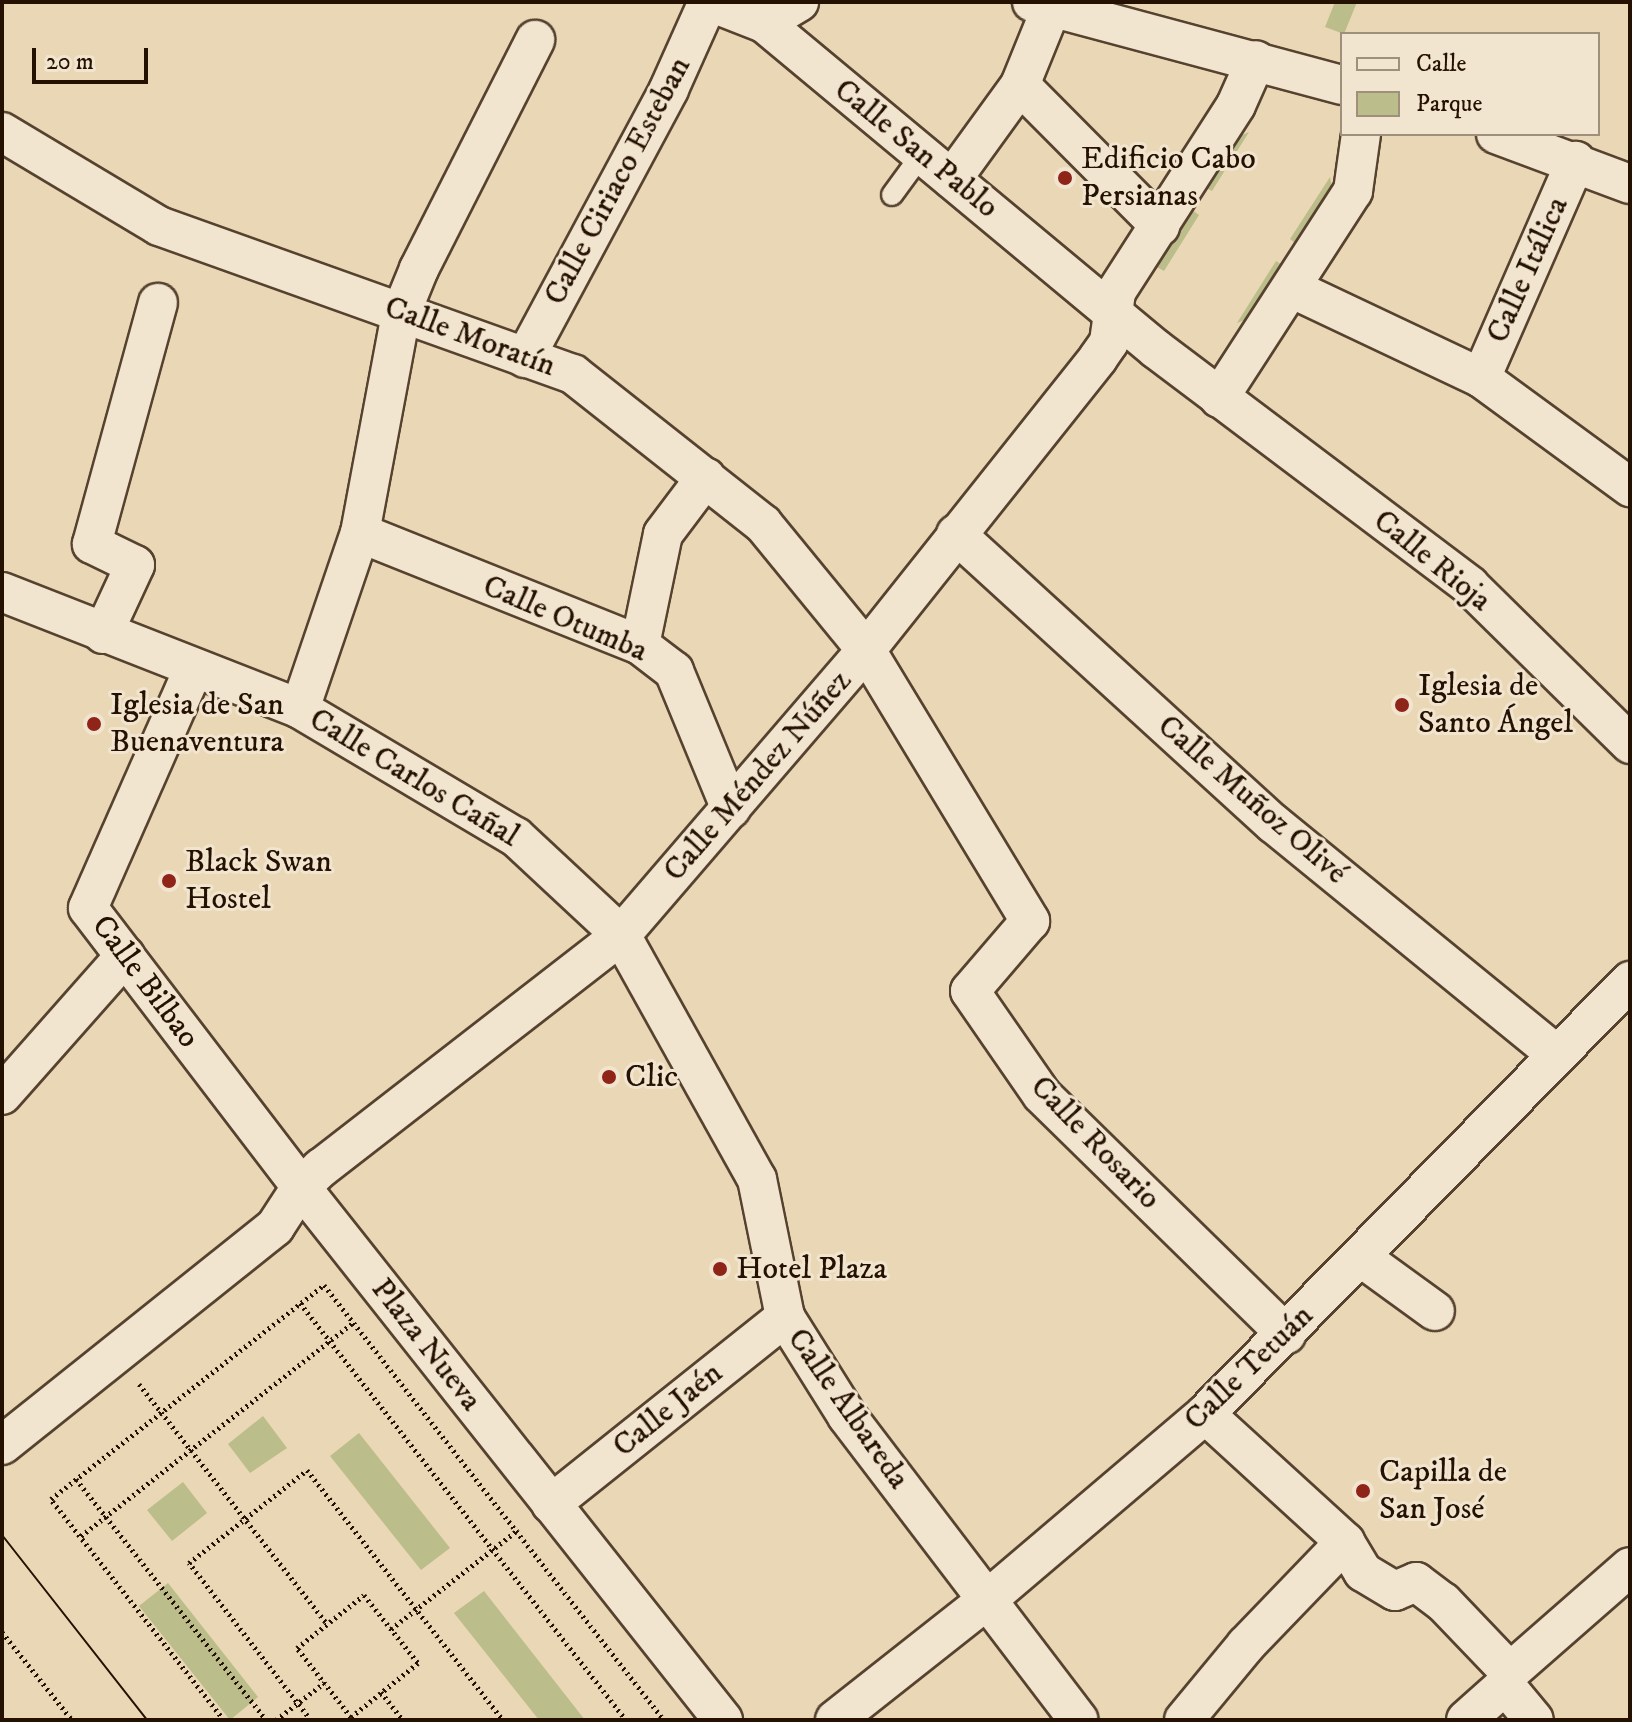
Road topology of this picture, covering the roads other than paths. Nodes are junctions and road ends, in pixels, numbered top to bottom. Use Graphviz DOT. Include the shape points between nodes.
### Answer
graph roads {
  1 [pos="709,2"];
  2 [pos="799,2"];
  3 [pos="1042,4"];
  4 [pos="765,13"];
  5 [pos="535,40"];
  6 [pos="1256,60"];
  7 [pos="1340,84"];
  8 [pos="1020,85"];
  9 [pos="2,132"];
  10 [pos="1361,136"];
  11 [pos="1502,136"];
  12 [pos="922,154"];
  13 [pos="1576,161"];
  14 [pos="952,179"];
  15 [pos="1630,184"];
  16 [pos="892,195"];
  17 [pos="1160,226"];
  18 [pos="1291,288"];
  19 [pos="158,303"];
  20 [pos="1112,312"];
  21 [pos="401,313"];
  22 [pos="525,358"];
  23 [pos="1481,378"];
  24 [pos="1219,398"];
  25 [pos="706,477"];
  26 [pos="1630,487"];
  27 [pos="360,533"];
  28 [pos="956,534"];
  29 [pos="2,592"];
  30 [pos="103,634"];
  31 [pos="640,645"];
  32 [pos="866,650"];
  33 [pos="193,670"];
  34 [pos="300,709"];
  35 [pos="1630,744"];
  36 [pos="731,809"];
  37 [pos="621,935"];
  38 [pos="125,956"];
  39 [pos="1630,981"];
  40 [pos="1557,1055"];
  41 [pos="2,1095"];
  42 [pos="311,1177"];
  43 [pos="1362,1258"];
  44 [pos="1435,1311"];
  45 [pos="785,1317"];
  46 [pos="1286,1334"];
  47 [pos="1205,1414"];
  48 [pos="2,1445"];
  49 [pos="551,1504"];
  50 [pos="1345,1542"];
  51 [pos="1630,1567"];
  52 [pos="988,1599"];
  53 [pos="1507,1678"];
  54 [pos="723,1720"];
  55 [pos="835,1720"];
  56 [pos="1079,1720"];
  57 [pos="1184,1720"];
  58 [pos="1466,1720"];
  59 [pos="1534,1720"];
  1 -- 4 [label="street, Calle San Pablo"];
  1 -- 22 [label="street, Calle Ciriaco Esteban" via="669,89"];
  2 -- 4 [label="street"];
  3 -- 6 [label="street"];
  3 -- 8 [label="street"];
  4 -- 12 [label="street, Calle San Pablo"];
  5 -- 21 [label="street"];
  6 -- 7 [label="street"];
  6 -- 17 [label="street, Calle Méndez Núñez" via="1236,105"];
  8 -- 14 [label="street"];
  8 -- 17 [label="street"];
  9 -- 21 [label="street, Calle Moratín" via="159,226 277,264"];
  10 -- 18 [label="street" via="1353,191"];
  11 -- 13 [label="street"];
  12 -- 14 [label="street, Calle San Pablo"];
  12 -- 16 [label="lane"];
  13 -- 15 [label="street"];
  13 -- 23 [label="street, Calle Itálica"];
  14 -- 20 [label="street, Calle San Pablo"];
  17 -- 20 [label="street, Calle Méndez Núñez" via="1116,292"];
  18 -- 23 [label="street"];
  18 -- 24 [label="street"];
  19 -- 30 [label="street" via="92,544 135,565"];
  20 -- 24 [label="street, Calle San Pablo"];
  20 -- 28 [label="street, Calle Méndez Núñez" via="1109,342"];
  21 -- 22 [label="street, Calle Moratín"];
  21 -- 27 [label="street"];
  22 -- 25 [label="street, Calle Moratín" via="573,374"];
  23 -- 26 [label="street"];
  24 -- 35 [label="street, Calle Rioja" via="1470,586"];
  25 -- 31 [label="street" via="663,534"];
  25 -- 32 [label="street, Calle Moratín" via="763,524"];
  27 -- 31 [label="street, Calle Otumba"];
  27 -- 34 [label="street"];
  28 -- 32 [label="street, Calle Méndez Núñez"];
  28 -- 40 [label="street, Calle Muñoz Olivé" via="1274,824"];
  29 -- 30 [label="street, Calle Carlos Cañal"];
  30 -- 33 [label="street, Calle Carlos Cañal"];
  31 -- 36 [label="street, Calle Otumba" via="674,671"];
  32 -- 36 [label="street, Calle Méndez Núñez"];
  32 -- 46 [label="street, Calle Rosario" via="1030,921 970,991 1042,1095"];
  33 -- 34 [label="street, Calle Carlos Cañal"];
  33 -- 38 [label="street, Calle Bilbao" via="88,908"];
  34 -- 37 [label="street, Calle Carlos Cañal" via="516,837"];
  36 -- 37 [label="street, Calle Méndez Núñez"];
  37 -- 42 [label="street, Calle Méndez Núñez"];
  37 -- 45 [label="street, Calle Albareda" via="757,1179"];
  38 -- 41 [label="street"];
  38 -- 42 [label="street, Calle Bilbao"];
  39 -- 40 [label="street, Calle Tetuán"];
  40 -- 43 [label="street, Calle Tetuán"];
  42 -- 48 [label="street" via="275,1227"];
  42 -- 49 [label="street, Plaza Nueva"];
  43 -- 44 [label="street"];
  43 -- 46 [label="street, Calle Tetuán"];
  45 -- 49 [label="street, Calle Jaén"];
  45 -- 52 [label="street, Calle Albareda" via="847,1416"];
  46 -- 47 [label="street, Calle Tetuán"];
  47 -- 50 [label="street"];
  47 -- 52 [label="street, Calle Tetuán"];
  49 -- 54 [label="street, Plaza Nueva"];
  50 -- 53 [label="street" via="1363,1572 1395,1591 1416,1582 1443,1602"];
  50 -- 57 [label="street" via="1246,1645"];
  51 -- 53 [label="street"];
  52 -- 55 [label="street, Calle Tetuán"];
  52 -- 56 [label="street, Calle Albareda"];
  53 -- 58 [label="street"];
  53 -- 59 [label="street"];
}
